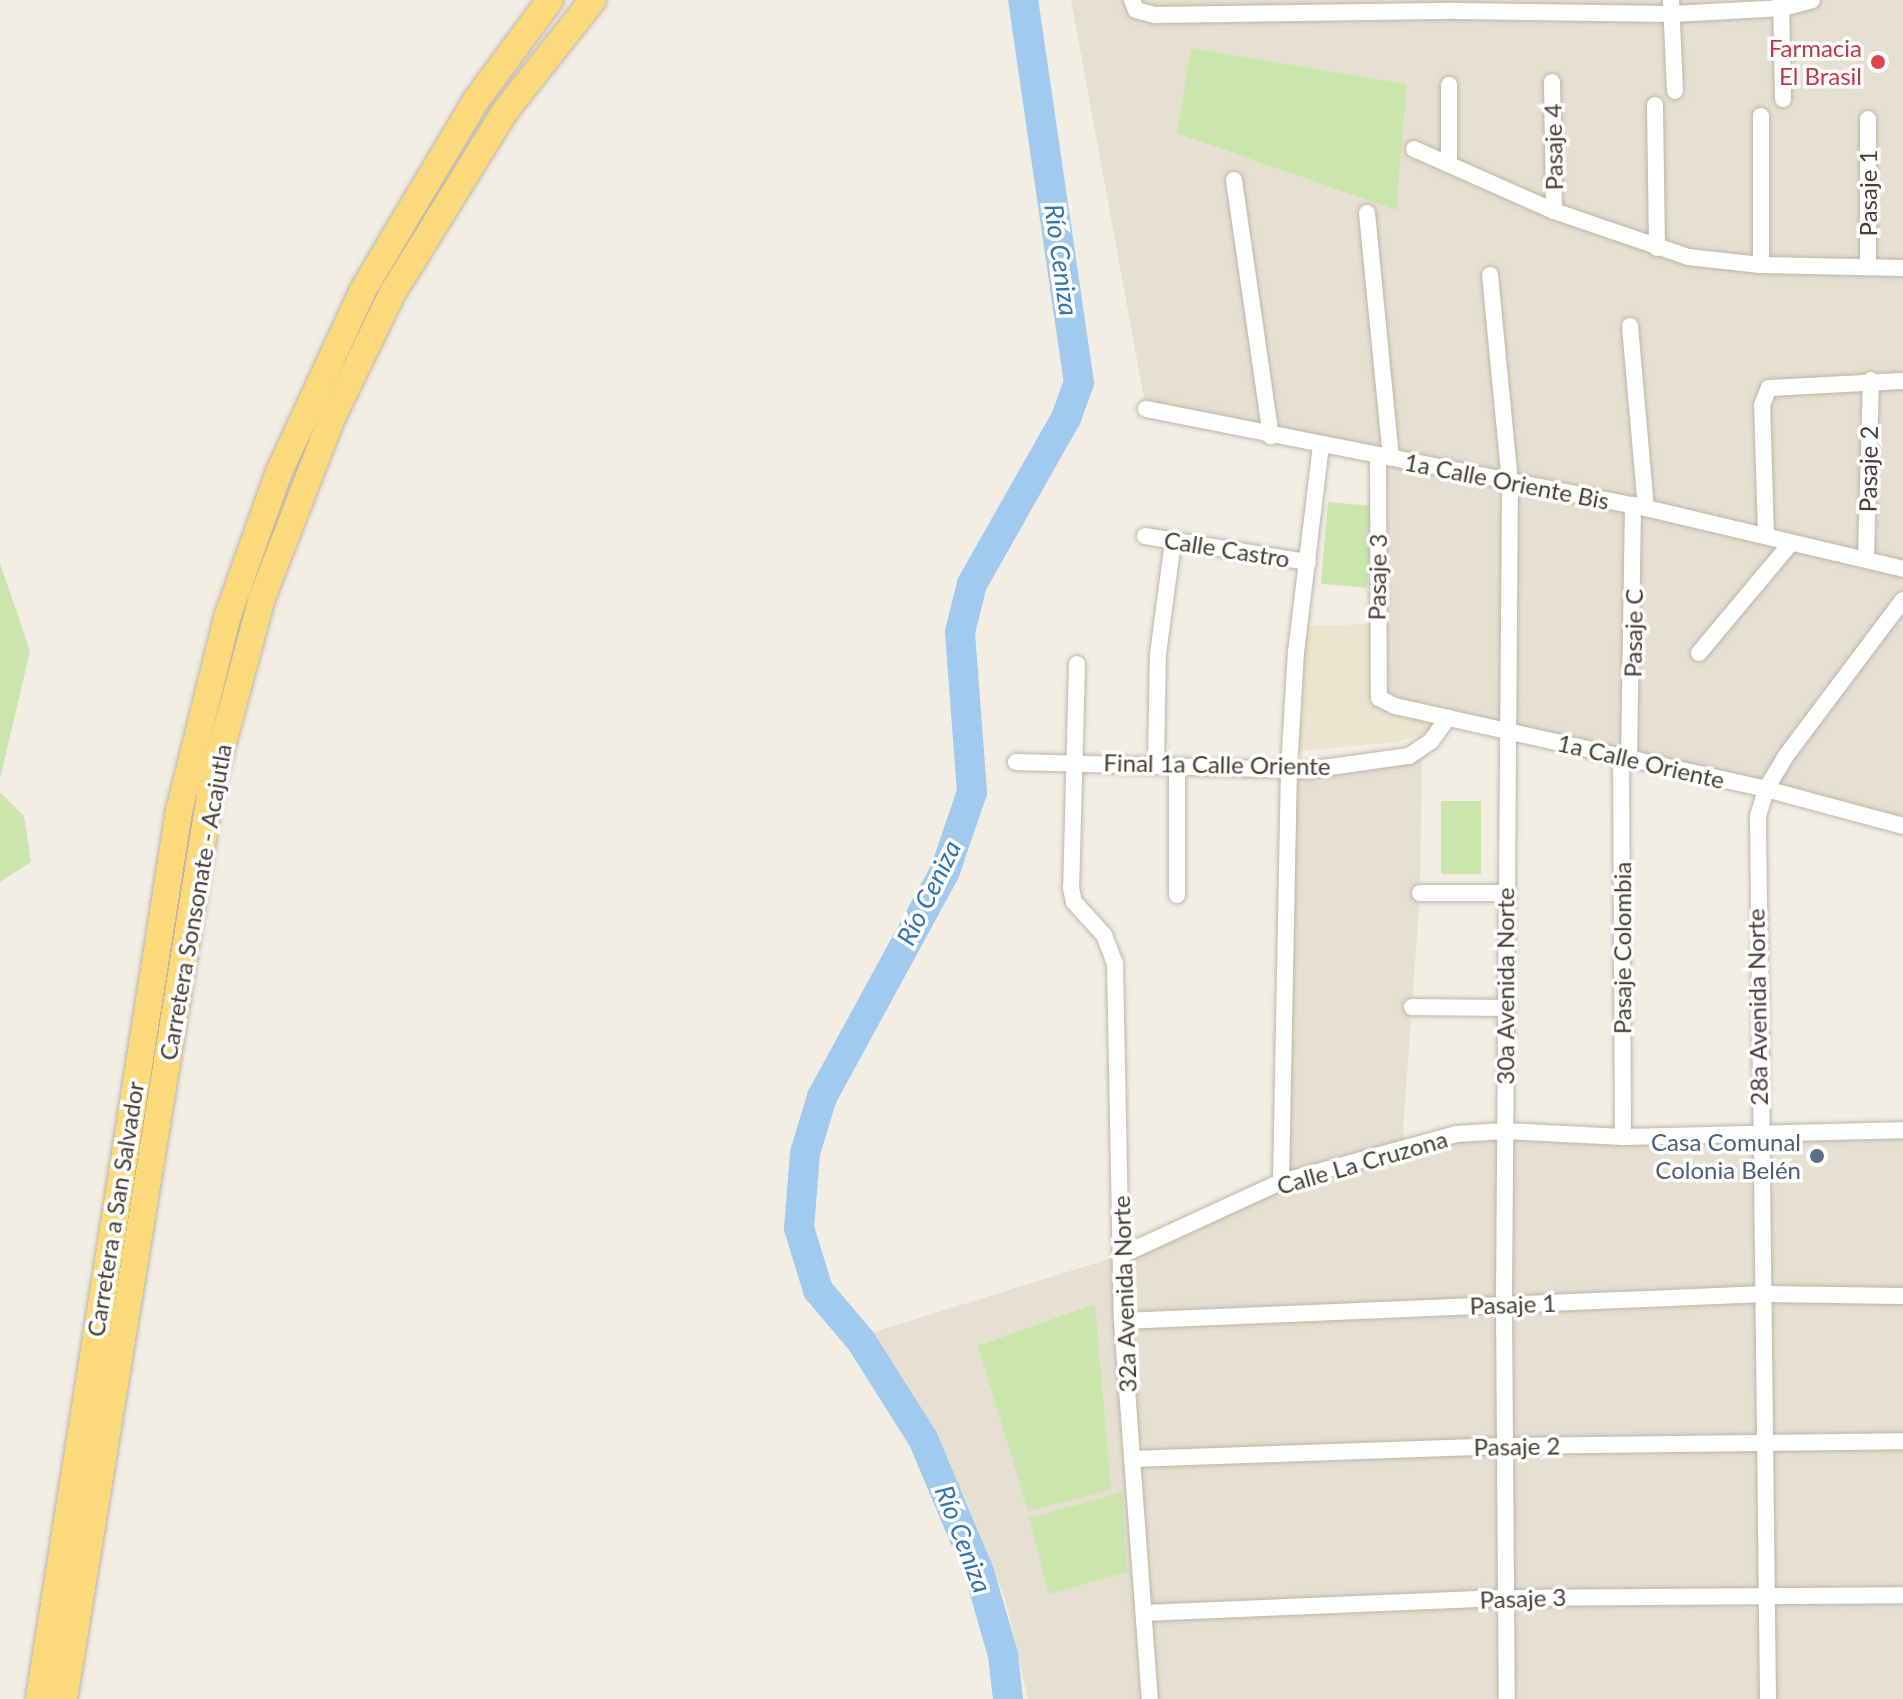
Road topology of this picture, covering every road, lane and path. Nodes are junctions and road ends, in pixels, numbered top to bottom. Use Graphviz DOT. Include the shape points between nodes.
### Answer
graph roads {
  1 [pos="550,0"];
  2 [pos="593,0"];
  3 [pos="1132,0"];
  4 [pos="1812,0"];
  5 [pos="1782,4"];
  6 [pos="1455,5"];
  7 [pos="1562,6"];
  8 [pos="1237,7"];
  9 [pos="1672,7"];
  10 [pos="1552,82"];
  11 [pos="1449,85"];
  12 [pos="1675,91"];
  13 [pos="1783,99"];
  14 [pos="1655,105"];
  15 [pos="1761,116"];
  16 [pos="1868,119"];
  17 [pos="1414,149"];
  18 [pos="1449,164"];
  19 [pos="1234,180"];
  20 [pos="1554,211"];
  21 [pos="1367,213"];
  22 [pos="1657,248"];
  23 [pos="1761,265"];
  24 [pos="1868,267"];
  25 [pos="1903,268"];
  26 [pos="1490,275"];
  27 [pos="1630,326"];
  28 [pos="1871,380"];
  29 [pos="1903,381"];
  30 [pos="1146,409"];
  31 [pos="1271,436"];
  32 [pos="1321,445"];
  33 [pos="1384,457"];
  34 [pos="1510,481"];
  35 [pos="1640,507"];
  36 [pos="1145,536"];
  37 [pos="1766,536"];
  38 [pos="1173,541"];
  39 [pos="1791,543"];
  40 [pos="1866,558"];
  41 [pos="1308,562"];
  42 [pos="1903,569"];
  43 [pos="1903,600"];
  44 [pos="1699,653"];
  45 [pos="1077,664"];
  46 [pos="1379,698"];
  47 [pos="1448,718"];
  48 [pos="1506,730"];
  49 [pos="1625,759"];
  50 [pos="1016,762"];
  51 [pos="1073,763"];
  52 [pos="1156,764"];
  53 [pos="1177,766"];
  54 [pos="1289,769"];
  55 [pos="1766,789"];
  56 [pos="1903,826"];
  57 [pos="1420,893"];
  58 [pos="1506,893"];
  59 [pos="1177,895"];
  60 [pos="1412,1007"];
  61 [pos="1505,1008"];
  62 [pos="1903,1130"];
  63 [pos="1505,1131"];
  64 [pos="1759,1133"];
  65 [pos="1623,1137"];
  66 [pos="1281,1182"];
  67 [pos="1122,1255"];
  68 [pos="1764,1294"];
  69 [pos="1903,1296"];
  70 [pos="1504,1304"];
  71 [pos="1122,1321"];
  72 [pos="1903,1441"];
  73 [pos="1766,1442"];
  74 [pos="1505,1446"];
  75 [pos="1132,1459"];
  76 [pos="1766,1593"];
  77 [pos="1903,1595"];
  78 [pos="1508,1598"];
  79 [pos="1144,1613"];
  80 [pos="39,1699"];
  81 [pos="64,1699"];
  82 [pos="1150,1699"];
  83 [pos="1507,1699"];
  84 [pos="1768,1699"];
  1 -- 80 [label="highway, Carretera a San Salvador" via="477,99 390,240 320,379 255,537 206,690 179,811"];
  2 -- 81 [label="highway, Carretera Sonsonate - Acajutla" via="506,110 393,292 331,420 262,598 212,783"];
  3 -- 8 [label="street" via="1136,10 1155,15"];
  4 -- 5 [label="street"];
  5 -- 9 [label="street"];
  5 -- 13 [label="street"];
  6 -- 7 [label="street"];
  6 -- 8 [label="street"];
  7 -- 9 [label="street"];
  9 -- 12 [label="street"];
  10 -- 20 [label="street, Pasaje 4"];
  11 -- 18 [label="street"];
  14 -- 22 [label="street"];
  15 -- 23 [label="street"];
  16 -- 24 [label="street, Pasaje 1"];
  17 -- 18 [label="street"];
  18 -- 20 [label="street"];
  19 -- 31 [label="street"];
  20 -- 22 [label="street"];
  21 -- 33 [label="street, Pasaje 3"];
  22 -- 23 [label="street"];
  23 -- 24 [label="street"];
  24 -- 25 [label="street"];
  26 -- 34 [label="street, 30a Avenida Norte"];
  27 -- 35 [label="street, Pasaje C"];
  28 -- 29 [label="street"];
  28 -- 37 [label="street" via="1769,388 1762,405"];
  28 -- 40 [label="street, Pasaje 2"];
  30 -- 31 [label="street, 1a Calle Oriente Bis"];
  31 -- 32 [label="street, 1a Calle Oriente Bis"];
  32 -- 33 [label="street, 1a Calle Oriente Bis"];
  32 -- 41 [label="street"];
  33 -- 34 [label="street, 1a Calle Oriente Bis"];
  33 -- 46 [label="street, Pasaje 3"];
  34 -- 35 [label="street, 1a Calle Oriente Bis"];
  34 -- 48 [label="street, 30a Avenida Norte"];
  35 -- 37 [label="street, 1a Calle Oriente Bis"];
  35 -- 49 [label="street, Pasaje C"];
  36 -- 38 [label="street, Calle Castro"];
  37 -- 39 [label="street, 1a Calle Oriente Bis"];
  38 -- 41 [label="street, Calle Castro"];
  38 -- 52 [label="street" via="1158,654"];
  39 -- 40 [label="street, 1a Calle Oriente Bis"];
  39 -- 44 [label="street"];
  40 -- 42 [label="street, 1a Calle Oriente Bis"];
  41 -- 54 [label="street"];
  43 -- 55 [label="street, 28a Avenida Norte"];
  45 -- 51 [label="street"];
  46 -- 47 [label="street, 1a Calle Oriente"];
  47 -- 48 [label="street, 1a Calle Oriente"];
  47 -- 54 [label="street, Final 1a Calle Oriente" via="1431,741 1409,756"];
  48 -- 49 [label="street, 1a Calle Oriente"];
  48 -- 58 [label="street, 30a Avenida Norte"];
  49 -- 55 [label="street, 1a Calle Oriente"];
  49 -- 65 [label="street, Pasaje Colombia"];
  50 -- 51 [label="street, Final 1a Calle Oriente"];
  51 -- 52 [label="street, Final 1a Calle Oriente"];
  51 -- 67 [label="street, 32a Avenida Norte" via="1074,902 1104,935 1115,963"];
  52 -- 53 [label="street, Final 1a Calle Oriente"];
  53 -- 54 [label="street, Final 1a Calle Oriente"];
  53 -- 59 [label="street"];
  54 -- 66 [label="street"];
  55 -- 56 [label="street, 1a Calle Oriente"];
  55 -- 64 [label="street, 28a Avenida Norte" via="1754,846"];
  57 -- 58 [label="street"];
  58 -- 61 [label="street, 30a Avenida Norte"];
  60 -- 61 [label="street"];
  61 -- 63 [label="street, 30a Avenida Norte"];
  62 -- 64 [label="street, Calle La Cruzona"];
  63 -- 65 [label="street, Calle La Cruzona"];
  63 -- 66 [label="street, Calle La Cruzona" via="1431,1140"];
  63 -- 70 [label="street, 30a Avenida Norte"];
  64 -- 65 [label="street, Calle La Cruzona"];
  64 -- 68 [label="street, 28a Avenida Norte"];
  66 -- 67 [label="street, Calle La Cruzona"];
  67 -- 71 [label="street, 32a Avenida Norte"];
  68 -- 69 [label="street, Pasaje 1"];
  68 -- 70 [label="street, Pasaje 1"];
  68 -- 73 [label="street, 28a Avenida Norte"];
  70 -- 71 [label="street, Pasaje 1"];
  70 -- 74 [label="street, 30a Avenida Norte"];
  71 -- 75 [label="street, 32a Avenida Norte"];
  72 -- 73 [label="street, Pasaje 2"];
  73 -- 74 [label="street, Pasaje 2"];
  73 -- 76 [label="street, 28a Avenida Norte"];
  74 -- 75 [label="street, Pasaje 2"];
  74 -- 78 [label="street, 30a Avenida Norte"];
  75 -- 79 [label="street, 32a Avenida Norte"];
  76 -- 77 [label="street, Pasaje 3"];
  76 -- 78 [label="street, Pasaje 3"];
  76 -- 84 [label="street, 28a Avenida Norte"];
  78 -- 79 [label="street, Pasaje 3"];
  78 -- 83 [label="street, 30a Avenida Norte"];
  79 -- 82 [label="street, 32a Avenida Norte"];
}
